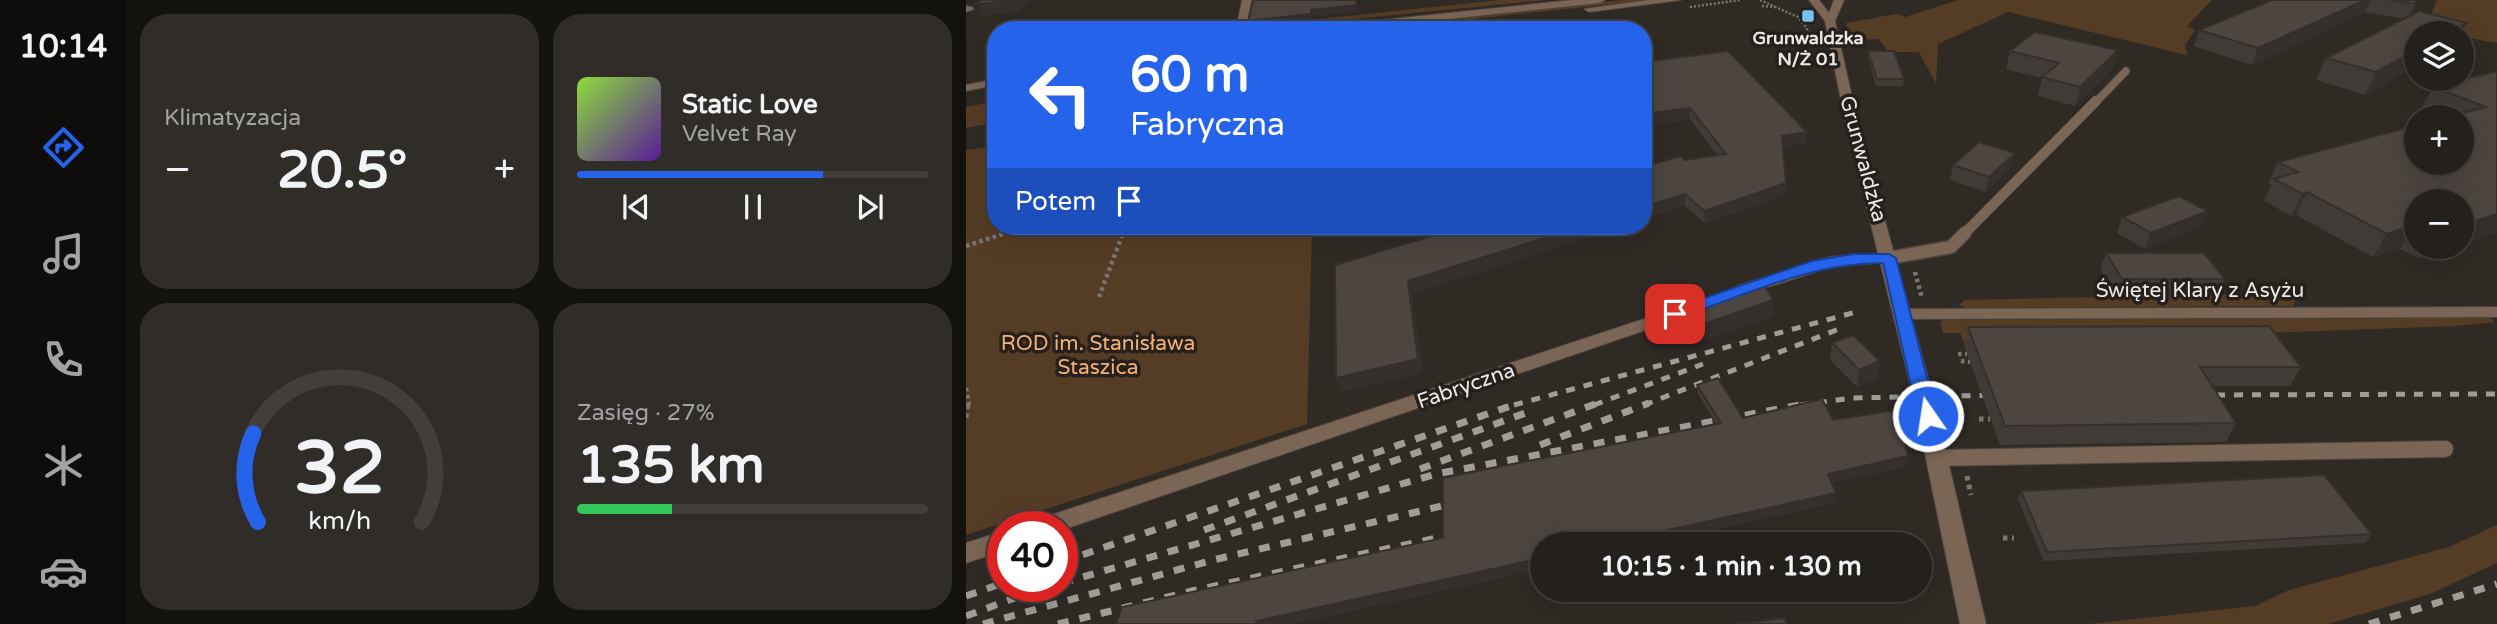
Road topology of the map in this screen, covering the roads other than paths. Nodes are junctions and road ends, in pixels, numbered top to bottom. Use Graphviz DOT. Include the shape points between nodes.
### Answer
graph roads {
  1 [pos="1247,0"];
  2 [pos="1600,0"];
  3 [pos="1676,0"];
  4 [pos="1814,0"];
  5 [pos="1839,0"];
  6 [pos="1243,21"];
  7 [pos="1399,21"];
  8 [pos="1476,21"];
  9 [pos="1830,21"];
  10 [pos="2126,71"];
  11 [pos="987,84"];
  12 [pos="966,88"];
  13 [pos="987,93"];
  14 [pos="966,97"];
  15 [pos="1889,258"];
  16 [pos="2497,312"];
  17 [pos="1903,314"];
  18 [pos="2445,450"];
  19 [pos="1936,458"];
  20 [pos="1078,516"];
  21 [pos="987,546"];
  22 [pos="966,553"];
  23 [pos="1973,624"];
  1 -- 6 [label="street"];
  2 -- 7 [label="street"];
  3 -- 8 [label="street"];
  4 -- 9 [label="street, Grunwaldzka"];
  5 -- 9 [label="street"];
  9 -- 15 [label="street, Grunwaldzka"];
  10 -- 15 [label="lane" via="1951,247"];
  11 -- 12 [label="street"];
  13 -- 14 [label="street"];
  15 -- 17 [label="street, Grunwaldzka"];
  15 -- 20 [label="street, Fabryczna" via="1817,265"];
  16 -- 17 [label="street, Świętej Klary z Asyżu"];
  17 -- 19 [label="street, Grunwaldzka"];
  18 -- 19 [label="lane"];
  19 -- 23 [label="street, Grunwaldzka"];
  21 -- 22 [label="street"];
}
